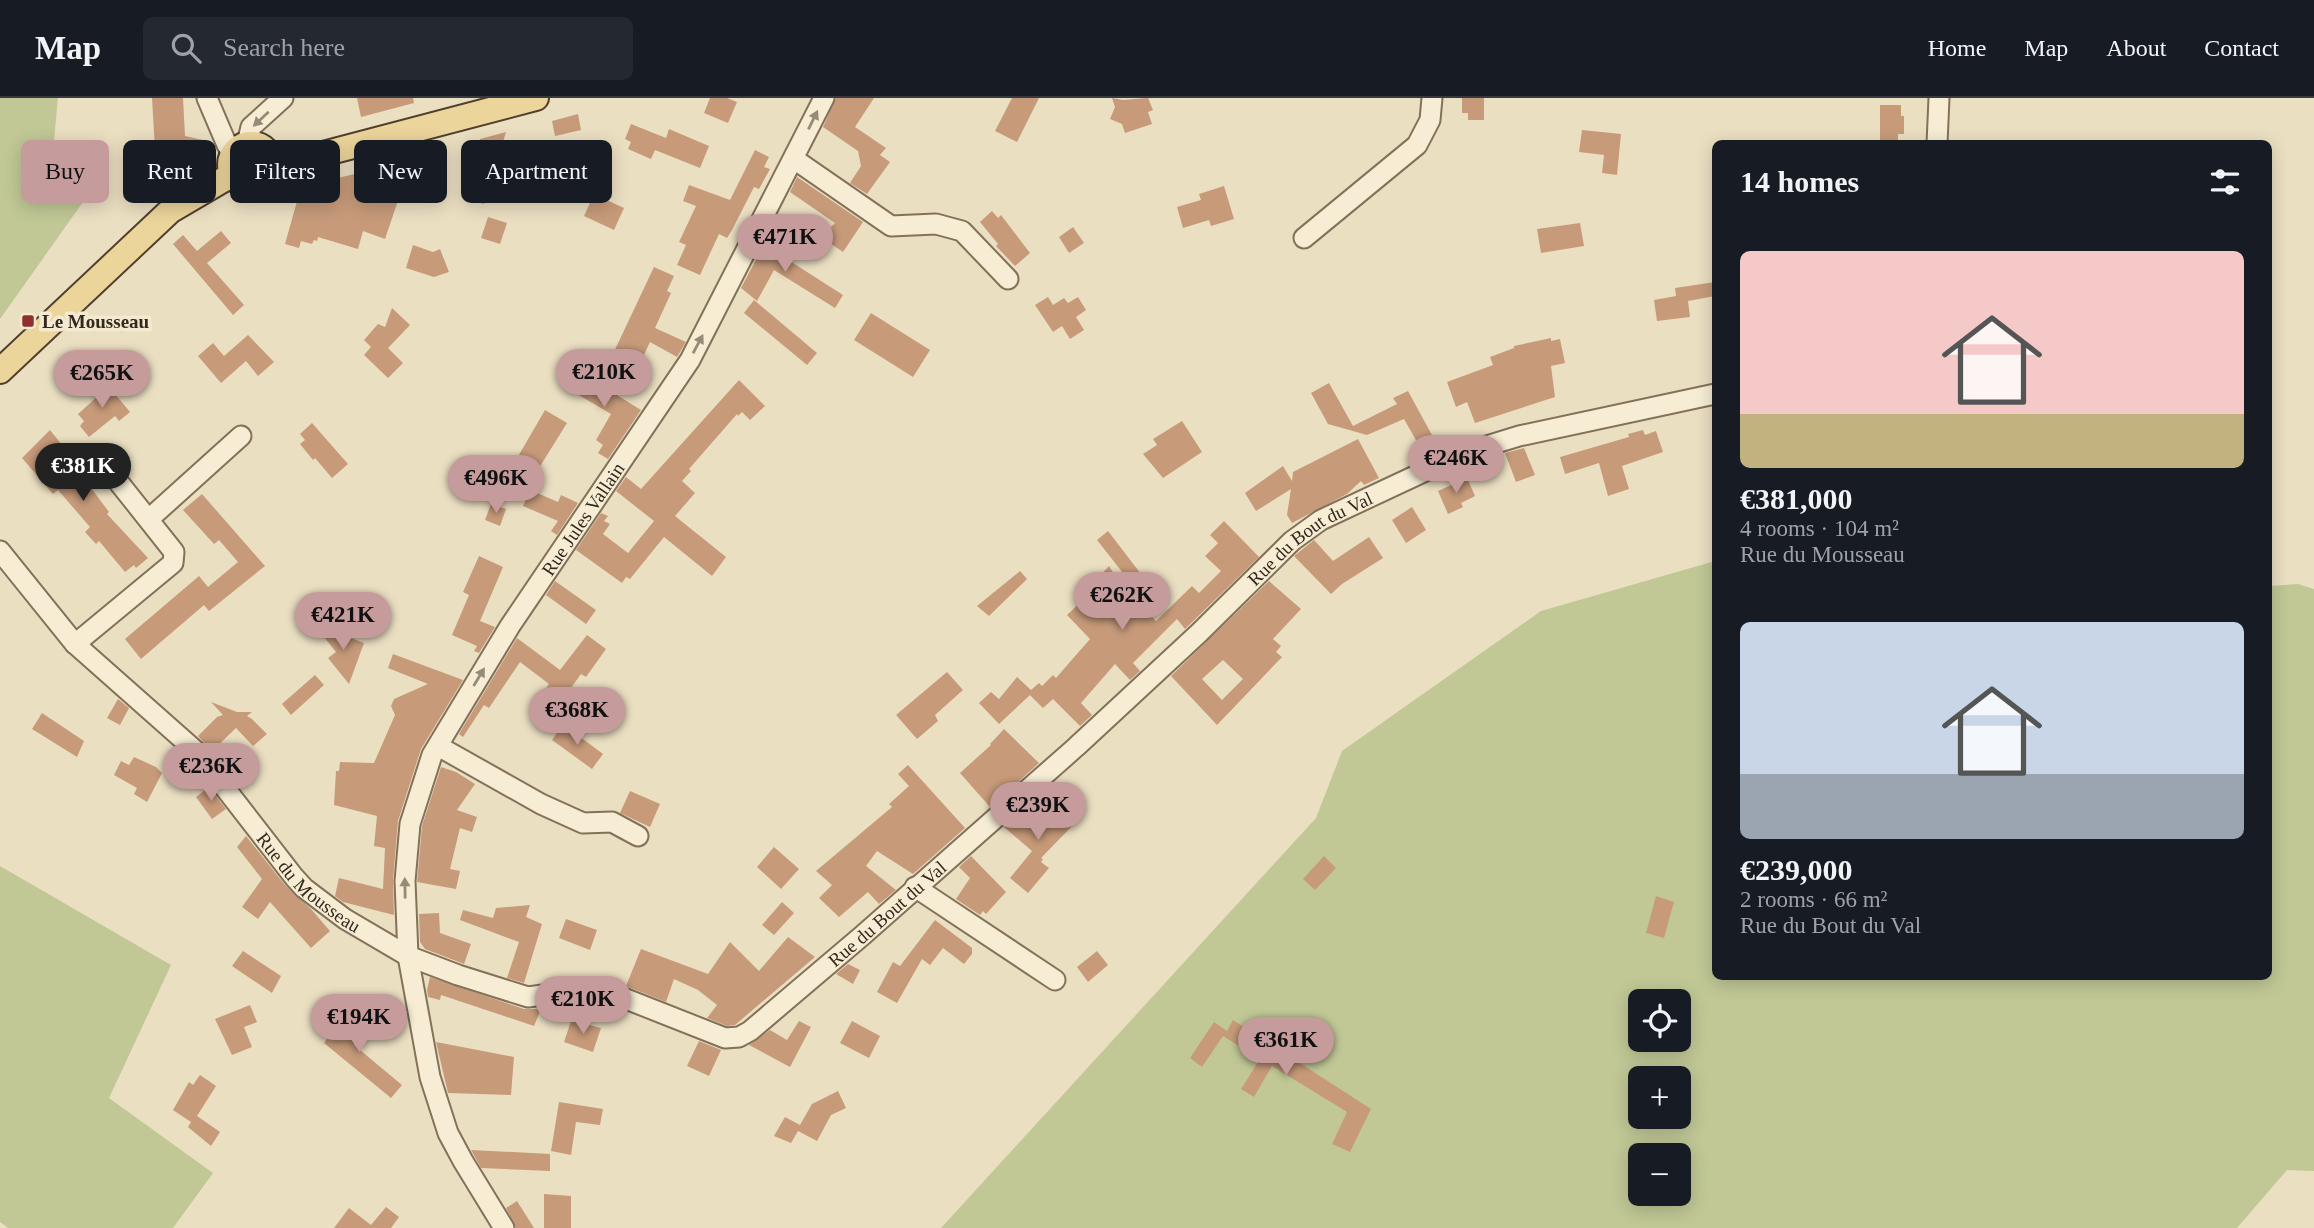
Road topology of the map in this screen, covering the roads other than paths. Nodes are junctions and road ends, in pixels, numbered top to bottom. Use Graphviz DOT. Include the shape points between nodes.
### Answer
graph roads {
  1 [pos="207,98"];
  2 [pos="282,98"];
  3 [pos="536,98"];
  4 [pos="824,98"];
  5 [pos="1432,98"];
  6 [pos="1939,98"];
  7 [pos="245,140"];
  8 [pos="1937,140"];
  9 [pos="230,148"];
  10 [pos="340,149"];
  11 [pos="794,159"];
  12 [pos="230,163"];
  13 [pos="1304,238"];
  14 [pos="1008,279"];
  15 [pos="0,371"];
  16 [pos="1712,395"];
  17 [pos="241,436"];
  18 [pos="101,460"];
  19 [pos="149,519"];
  20 [pos="0,551"];
  21 [pos="75,644"];
  22 [pos="438,746"];
  23 [pos="638,836"];
  24 [pos="915,887"];
  25 [pos="408,956"];
  26 [pos="1055,980"];
  27 [pos="504,1228"];
  1 -- 9 [label="street"];
  2 -- 7 [label="street, one-way" via="251,127"];
  3 -- 10 [label="main road"];
  11 -- 4 [label="street, Rue Jules Vallain, one-way"];
  5 -- 13 [label="street" via="1430,120 1417,145"];
  6 -- 8 [label="street"];
  11 -- 14 [label="street" via="891,226 936,224 962,231"];
  22 -- 11 [label="street, Rue Jules Vallain, one-way" via="510,626 690,360"];
  12 -- 15 [label="main road" via="170,211"];
  16 -- 24 [label="street, Rue du Bout du Val" via="1519,436 1464,453 1321,520 1292,541 1076,747"];
  17 -- 19 [label="street"];
  18 -- 19 [label="street"];
  19 -- 21 [label="street" via="174,552 173,563"];
  20 -- 21 [label="street, Rue du Mousseau"];
  21 -- 25 [label="street, Rue du Mousseau" via="197,751 304,888 345,919"];
  22 -- 23 [label="street" via="583,823 612,822"];
  25 -- 22 [label="street, Rue Jules Vallain, one-way" via="404,881 410,824"];
  24 -- 25 [label="street, Rue du Bout du Val" via="739,1037 707,1032 608,993 580,990 528,997"];
  24 -- 26 [label="street"];
  25 -- 27 [label="street, Rue Jules Vallain" via="430,1077 448,1133"];
}
